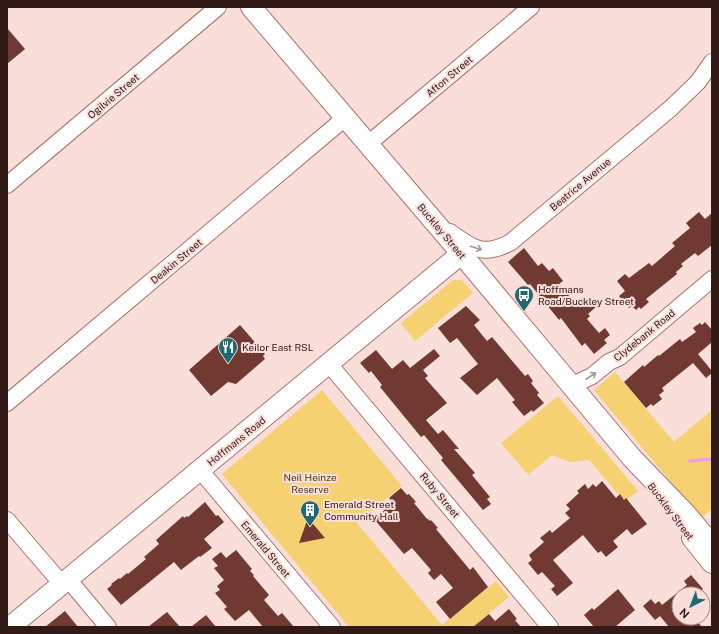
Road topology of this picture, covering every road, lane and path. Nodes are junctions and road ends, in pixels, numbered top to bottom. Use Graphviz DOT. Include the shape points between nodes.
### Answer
graph roads {
  1 [pos="218,7"];
  2 [pos="251,7"];
  3 [pos="531,7"];
  4 [pos="712,62"];
  5 [pos="345,118"];
  6 [pos="368,144"];
  7 [pos="7,185"];
  8 [pos="432,219"];
  9 [pos="462,254"];
  10 [pos="712,279"];
  11 [pos="329,364"];
  12 [pos="571,386"];
  13 [pos="7,403"];
  14 [pos="632,458"];
  15 [pos="200,470"];
  16 [pos="7,520"];
  17 [pos="712,545"];
  18 [pos="712,562"];
  19 [pos="65,582"];
  20 [pos="10,627"];
  21 [pos="108,627"];
  22 [pos="332,627"];
  23 [pos="550,627"];
  1 -- 7 [label="street, Ogilvie Street"];
  2 -- 5 [label="main road, Buckley Street"];
  3 -- 6 [label="street, Afton Street"];
  8 -- 4 [label="street, Beatrice Avenue, one-way" via="466,244 477,248 493,250 511,242 670,108 698,82"];
  5 -- 6 [label="main road, Buckley Street"];
  5 -- 13 [label="street, Deakin Street"];
  6 -- 8 [label="main road, Buckley Street"];
  8 -- 9 [label="main road, Buckley Street"];
  9 -- 11 [label="main road, Hoffmans Road"];
  9 -- 12 [label="main road, Buckley Street"];
  12 -- 10 [label="street, Clydebank Road, one-way" via="592,376 609,362 620,357"];
  11 -- 15 [label="main road, Hoffmans Road"];
  11 -- 23 [label="street, Ruby Street"];
  12 -- 14 [label="main road, Buckley Street"];
  14 -- 17 [label="main road, Buckley Street"];
  14 -- 18 [label="main road, Buckley Street" via="677,521"];
  15 -- 19 [label="main road, Hoffmans Road"];
  15 -- 22 [label="street, Emerald Street"];
  16 -- 19 [label="street"];
  19 -- 20 [label="main road, Hoffmans Road"];
  19 -- 21 [label="street"];
}
